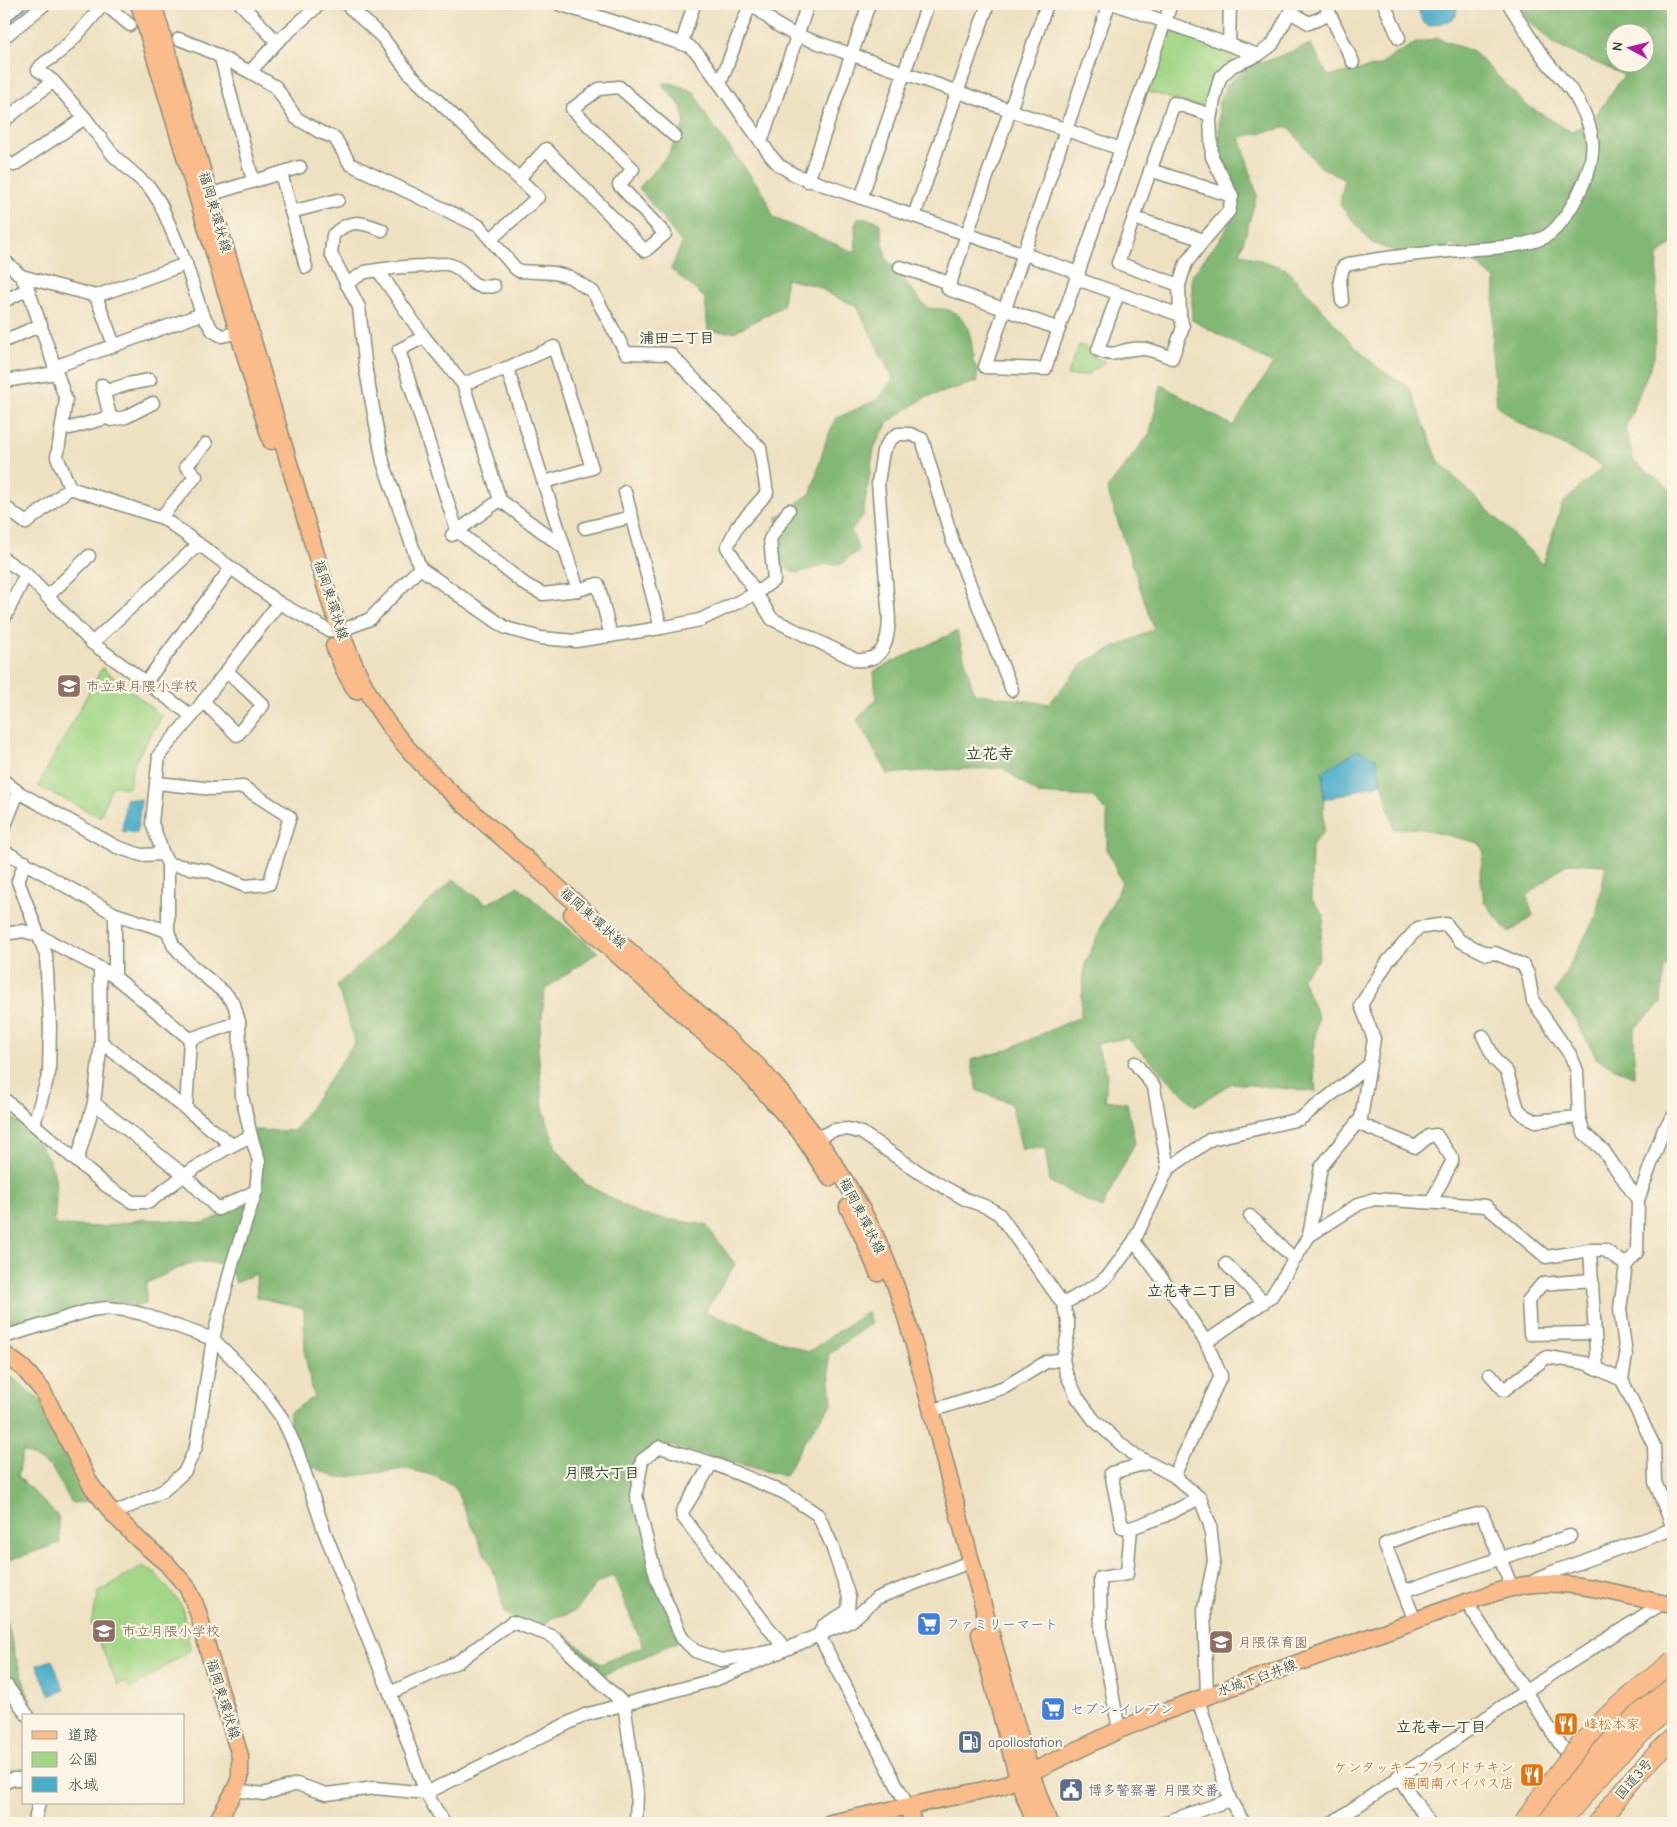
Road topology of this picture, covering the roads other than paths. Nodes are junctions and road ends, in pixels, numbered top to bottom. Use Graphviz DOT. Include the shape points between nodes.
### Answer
graph roads {
  1 [pos="18,4"];
  2 [pos="45,4"];
  3 [pos="104,4"];
  4 [pos="139,4"];
  5 [pos="153,4"];
  6 [pos="241,4"];
  7 [pos="320,4"];
  8 [pos="346,4"];
  9 [pos="559,4"];
  10 [pos="694,4"];
  11 [pos="751,4"];
  12 [pos="808,4"];
  13 [pos="869,4"];
  14 [pos="928,4"];
  15 [pos="988,4"];
  16 [pos="1047,4"];
  17 [pos="1109,4"];
  18 [pos="1115,4"];
  19 [pos="1171,4"];
  20 [pos="1230,4"];
  21 [pos="1384,4"];
  22 [pos="1508,4"];
  23 [pos="1291,8"];
  24 [pos="1328,9"];
  25 [pos="4,17"];
  26 [pos="1165,21"];
  27 [pos="130,25"];
  28 [pos="797,36"];
  29 [pos="4,37"];
  30 [pos="1399,38"];
  31 [pos="180,39"];
  32 [pos="278,42"];
  33 [pos="682,43"];
  34 [pos="1229,44"];
  35 [pos="852,55"];
  36 [pos="1258,55"];
  37 [pos="221,58"];
  38 [pos="1353,62"];
  39 [pos="250,72"];
  40 [pos="904,73"];
  41 [pos="53,81"];
  42 [pos="720,84"];
  43 [pos="957,92"];
  44 [pos="1010,110"];
  45 [pos="1211,115"];
  46 [pos="85,118"];
  47 [pos="4,121"];
  48 [pos="1066,129"];
  49 [pos="675,136"];
  50 [pos="760,142"];
  51 [pos="1122,149"];
  52 [pos="4,158"];
  53 [pos="300,168"];
  54 [pos="1150,170"];
  55 [pos="281,174"];
  56 [pos="519,178"];
  57 [pos="808,180"];
  58 [pos="253,181"];
  59 [pos="210,195"];
  60 [pos="1232,196"];
  61 [pos="861,198"];
  62 [pos="338,200"];
  63 [pos="291,212"];
  64 [pos="914,216"];
  65 [pos="1134,218"];
  66 [pos="382,230"];
  67 [pos="967,234"];
  68 [pos="491,239"];
  69 [pos="1204,240"];
  70 [pos="1023,254"];
  71 [pos="4,260"];
  72 [pos="186,264"];
  73 [pos="306,267"];
  74 [pos="900,268"];
  75 [pos="378,270"];
  76 [pos="21,276"];
  77 [pos="1078,276"];
  78 [pos="950,283"];
  79 [pos="346,284"];
  80 [pos="1179,285"];
  81 [pos="494,286"];
  82 [pos="28,289"];
  83 [pos="1118,294"];
  84 [pos="96,296"];
  85 [pos="4,301"];
  86 [pos="1342,301"];
  87 [pos="1004,309"];
  88 [pos="202,314"];
  89 [pos="1180,316"];
  90 [pos="41,325"];
  91 [pos="1059,329"];
  92 [pos="244,331"];
  93 [pos="424,337"];
  94 [pos="4,341"];
  95 [pos="114,345"];
  96 [pos="507,368"];
  97 [pos="55,370"];
  98 [pos="150,380"];
  99 [pos="4,381"];
  100 [pos="463,384"];
  101 [pos="153,403"];
  102 [pos="110,417"];
  103 [pos="62,426"];
  104 [pos="206,444"];
  105 [pos="544,482"];
  106 [pos="70,488"];
  107 [pos="625,492"];
  108 [pos="500,500"];
  109 [pos="4,506"];
  110 [pos="788,510"];
  111 [pos="161,517"];
  112 [pos="632,517"];
  113 [pos="585,528"];
  114 [pos="455,533"];
  115 [pos="199,544"];
  116 [pos="564,548"];
  117 [pos="89,556"];
  118 [pos="4,559"];
  119 [pos="232,568"];
  120 [pos="420,568"];
  121 [pos="26,574"];
  122 [pos="578,590"];
  123 [pos="755,594"];
  124 [pos="47,597"];
  125 [pos="279,603"];
  126 [pos="4,619"];
  127 [pos="661,628"];
  128 [pos="334,630"];
  129 [pos="611,636"];
  130 [pos="92,643"];
  131 [pos="227,671"];
  132 [pos="146,682"];
  133 [pos="1012,690"];
  134 [pos="203,701"];
  135 [pos="192,716"];
  136 [pos="4,781"];
  137 [pos="157,783"];
  138 [pos="18,792"];
  139 [pos="4,828"];
  140 [pos="4,851"];
  141 [pos="165,859"];
  142 [pos="25,862"];
  143 [pos="115,914"];
  144 [pos="168,931"];
  145 [pos="4,934"];
  146 [pos="38,935"];
  147 [pos="100,968"];
  148 [pos="116,977"];
  149 [pos="239,1022"];
  150 [pos="1483,1036"];
  151 [pos="190,1039"];
  152 [pos="101,1042"];
  153 [pos="1135,1063"];
  154 [pos="1368,1066"];
  155 [pos="4,1099"];
  156 [pos="94,1103"];
  157 [pos="186,1108"];
  158 [pos="1579,1117"];
  159 [pos="1673,1117"];
  160 [pos="1357,1123"];
  161 [pos="34,1124"];
  162 [pos="251,1136"];
  163 [pos="817,1138"];
  164 [pos="232,1145"];
  165 [pos="78,1161"];
  166 [pos="1168,1169"];
  167 [pos="184,1175"];
  168 [pos="256,1191"];
  169 [pos="1638,1200"];
  170 [pos="1431,1202"];
  171 [pos="1250,1216"];
  172 [pos="1309,1236"];
  173 [pos="1134,1241"];
  174 [pos="1590,1250"];
  175 [pos="1294,1259"];
  176 [pos="1226,1264"];
  177 [pos="1626,1265"];
  178 [pos="1592,1280"];
  179 [pos="1264,1302"];
  180 [pos="1063,1304"];
  181 [pos="1594,1333"];
  182 [pos="4,1337"];
  183 [pos="213,1339"];
  184 [pos="1206,1342"];
  185 [pos="4,1354"];
  186 [pos="1063,1359"];
  187 [pos="1597,1369"];
  188 [pos="1490,1374"];
  189 [pos="1622,1380"];
  190 [pos="931,1411"];
  191 [pos="712,1463"];
  192 [pos="1147,1463"];
  193 [pos="1174,1476"];
  194 [pos="1200,1498"];
  195 [pos="113,1514"];
  196 [pos="1131,1528"];
  197 [pos="1673,1529"];
  198 [pos="1570,1536"];
  199 [pos="1501,1558"];
  200 [pos="962,1565"];
  201 [pos="1519,1586"];
  202 [pos="1404,1592"];
  203 [pos="1466,1602"];
  204 [pos="1668,1604"];
  205 [pos="1415,1621"];
  206 [pos="819,1635"];
  207 [pos="786,1649"];
  208 [pos="1673,1661"];
  209 [pos="1673,1665"];
  210 [pos="1673,1680"];
  211 [pos="4,1684"];
  212 [pos="1524,1692"];
  213 [pos="390,1693"];
  214 [pos="1203,1697"];
  215 [pos="1673,1703"];
  216 [pos="624,1704"];
  217 [pos="27,1714"];
  218 [pos="1673,1720"];
  219 [pos="1119,1730"];
  220 [pos="1673,1737"];
  221 [pos="1673,1748"];
  222 [pos="1570,1759"];
  223 [pos="1024,1776"];
  224 [pos="1398,1776"];
  225 [pos="22,1779"];
  226 [pos="4,1783"];
  227 [pos="235,1790"];
  228 [pos="426,1793"];
  229 [pos="1230,1800"];
  230 [pos="39,1804"];
  231 [pos="908,1807"];
  232 [pos="34,1823"];
  233 [pos="216,1823"];
  234 [pos="444,1823"];
  235 [pos="636,1823"];
  236 [pos="830,1823"];
  237 [pos="911,1823"];
  238 [pos="1035,1823"];
  239 [pos="1049,1823"];
  240 [pos="1163,1823"];
  241 [pos="1244,1823"];
  242 [pos="1332,1823"];
  243 [pos="1429,1823"];
  244 [pos="1524,1823"];
  245 [pos="1539,1823"];
  246 [pos="1560,1823"];
  247 [pos="1575,1823"];
  248 [pos="1597,1823"];
  249 [pos="1602,1823"];
  1 -- 25 [label="street"];
  2 -- 29 [label="street"];
  3 -- 27 [label="street"];
  3 -- 41 [label="street" via="55,56 40,65 38,70"];
  4 -- 92 [label="main road, 福岡東環状線"];
  5 -- 59 [label="main road, 福岡東環状線"];
  6 -- 32 [label="street"];
  7 -- 32 [label="street"];
  8 -- 56 [label="street" via="382,37 410,74"];
  9 -- 33 [label="street"];
  10 -- 33 [label="street"];
  11 -- 28 [label="street" via="776,25"];
  11 -- 42 [label="street"];
  12 -- 28 [label="street"];
  13 -- 35 [label="street"];
  14 -- 40 [label="street"];
  15 -- 43 [label="street"];
  16 -- 44 [label="street"];
  17 -- 48 [label="street"];
  18 -- 26 [label="street"];
  19 -- 26 [label="street"];
  20 -- 34 [label="street"];
  21 -- 30 [label="street"];
  22 -- 86 [label="street" via="1579,102 1590,127 1594,145 1591,167 1580,194 1559,225 1536,240 1511,246 1392,256 1349,264 1343,267 1340,280"];
  23 -- 24 [label="street" via="1309,23"];
  23 -- 36 [label="street" via="1272,45"];
  24 -- 38 [label="street"];
  26 -- 34 [label="street"];
  26 -- 51 [label="street"];
  28 -- 35 [label="street"];
  28 -- 50 [label="street"];
  31 -- 37 [label="street"];
  32 -- 39 [label="street"];
  33 -- 42 [label="street" via="698,54"];
  34 -- 36 [label="street"];
  35 -- 40 [label="street"];
  35 -- 57 [label="street"];
  36 -- 45 [label="street" via="1232,66 1220,78"];
  37 -- 39 [label="street"];
  37 -- 58 [label="street"];
  39 -- 68 [label="street" via="276,87 296,118 335,138 350,164 480,226"];
  40 -- 43 [label="street"];
  40 -- 61 [label="street"];
  41 -- 46 [label="street"];
  41 -- 47 [label="street"];
  42 -- 50 [label="street"];
  43 -- 44 [label="street"];
  43 -- 64 [label="street"];
  44 -- 48 [label="street"];
  44 -- 67 [label="street"];
  45 -- 54 [label="street" via="1174,104"];
  45 -- 60 [label="street" via="1212,157"];
  46 -- 52 [label="street" via="14,164"];
  46 -- 72 [label="street" via="114,156 150,188 160,203"];
  48 -- 51 [label="street"];
  48 -- 70 [label="street"];
  49 -- 56 [label="street" via="620,87 599,89 572,109 633,169 619,185 664,234 645,251 546,149"];
  50 -- 57 [label="street" via="779,165"];
  51 -- 77 [label="street"];
  53 -- 55 [label="street"];
  54 -- 60 [label="street"];
  54 -- 65 [label="street"];
  55 -- 58 [label="street"];
  55 -- 63 [label="street"];
  56 -- 68 [label="street" via="538,197"];
  57 -- 61 [label="street"];
  58 -- 59 [label="street"];
  59 -- 92 [label="main road, 福岡東環状線"];
  60 -- 69 [label="street" via="1229,211"];
  61 -- 64 [label="street"];
  62 -- 63 [label="street"];
  63 -- 73 [label="street"];
  64 -- 67 [label="street"];
  65 -- 69 [label="street"];
  65 -- 80 [label="street" via="1118,263"];
  66 -- 79 [label="street" via="358,223 347,224 333,235 331,254"];
  67 -- 70 [label="street"];
  67 -- 78 [label="street"];
  68 -- 123 [label="street" via="519,271 570,277 593,292 626,353 670,354 760,448 767,493 737,527 727,547"];
  69 -- 80 [label="street" via="1186,263"];
  70 -- 77 [label="street"];
  70 -- 87 [label="street"];
  71 -- 76 [label="street"];
  72 -- 84 [label="street"];
  72 -- 88 [label="street"];
  74 -- 78 [label="street"];
  75 -- 79 [label="street" via="366,272"];
  75 -- 81 [label="street" via="397,266 452,265 474,285"];
  75 -- 93 [label="street"];
  76 -- 82 [label="street"];
  76 -- 84 [label="street"];
  77 -- 83 [label="street"];
  77 -- 91 [label="street"];
  78 -- 87 [label="street" via="948,289"];
  79 -- 120 [label="street" via="359,307 366,371 383,462"];
  80 -- 89 [label="street"];
  82 -- 85 [label="street"];
  82 -- 90 [label="street"];
  83 -- 89 [label="street"];
  83 -- 89 [label="street" via="1098,350 1111,355 1134,348 1172,358 1183,327"];
  84 -- 95 [label="street"];
  87 -- 91 [label="street"];
  87 -- 91 [label="street" via="985,367 1045,370"];
  88 -- 92 [label="street" via="213,331 222,336"];
  88 -- 95 [label="street"];
  90 -- 94 [label="street"];
  90 -- 97 [label="street"];
  92 -- 128 [label="main road, 福岡東環状線"];
  93 -- 100 [label="street"];
  93 -- 114 [label="street" via="400,350"];
  95 -- 97 [label="street"];
  96 -- 100 [label="street"];
  96 -- 105 [label="street"];
  96 -- 105 [label="street" via="554,347 592,468"];
  97 -- 99 [label="street"];
  97 -- 103 [label="street" via="66,400"];
  98 -- 102 [label="street" via="103,389"];
  100 -- 108 [label="street"];
  101 -- 102 [label="street" via="126,416 111,420"];
  102 -- 103 [label="street" via="70,428"];
  103 -- 106 [label="street" via="57,457"];
  104 -- 111 [label="street" via="186,466 196,476"];
  105 -- 116 [label="street"];
  106 -- 109 [label="street" via="26,523"];
  106 -- 111 [label="street"];
  107 -- 112 [label="street"];
  108 -- 114 [label="street"];
  108 -- 116 [label="street"];
  110 -- 123 [label="street" via="770,539 774,580"];
  111 -- 115 [label="street"];
  112 -- 113 [label="street"];
  112 -- 127 [label="street"];
  114 -- 122 [label="street" via="543,594"];
  115 -- 119 [label="street"];
  115 -- 130 [label="street"];
  116 -- 122 [label="street"];
  117 -- 124 [label="street"];
  118 -- 121 [label="street"];
  119 -- 125 [label="street"];
  119 -- 132 [label="street"];
  120 -- 128 [label="street" via="370,619"];
  120 -- 129 [label="street" via="506,628 541,638 576,641"];
  121 -- 124 [label="street"];
  121 -- 126 [label="street"];
  122 -- 129 [label="street" via="598,584"];
  123 -- 127 [label="street" via="700,620"];
  123 -- 133 [label="street" via="772,619 856,660 866,661 878,655 885,645 889,618 878,483 883,451 890,440 898,434 910,434 922,439 952,542"];
  124 -- 130 [label="street"];
  125 -- 128 [label="street"];
  125 -- 131 [label="street"];
  127 -- 129 [label="street"];
  128 -- 163 [label="main road, 福岡東環状線" via="388,723 418,760 758,1066 791,1102"];
  128 -- 200 [label="main road, 福岡東環状線" via="345,672 360,699 383,735 411,767 746,1071 804,1138 840,1192 863,1236 888,1298"];
  130 -- 132 [label="street"];
  131 -- 134 [label="street"];
  131 -- 134 [label="street" via="262,706 236,735"];
  132 -- 135 [label="street"];
  134 -- 135 [label="street"];
  135 -- 137 [label="street" via="159,755"];
  136 -- 138 [label="street"];
  137 -- 141 [label="street" via="152,823"];
  137 -- 141 [label="street" via="212,789 243,787 290,817 268,884 245,886 210,871"];
  138 -- 139 [label="street"];
  138 -- 141 [label="street" via="117,847"];
  140 -- 142 [label="street"];
  141 -- 144 [label="street"];
  142 -- 143 [label="street"];
  142 -- 146 [label="street" via="18,881"];
  143 -- 144 [label="street"];
  143 -- 148 [label="street"];
  144 -- 149 [label="street" via="190,964 234,1004"];
  145 -- 146 [label="street" via="23,931"];
  146 -- 147 [label="street"];
  146 -- 161 [label="street" via="46,955 50,1026 49,1073"];
  147 -- 148 [label="street"];
  147 -- 152 [label="street"];
  148 -- 151 [label="street"];
  149 -- 151 [label="street"];
  149 -- 162 [label="street" via="242,1096"];
  150 -- 158 [label="street" via="1495,1060 1507,1072 1518,1109 1525,1116 1535,1121"];
  151 -- 157 [label="street"];
  152 -- 156 [label="street"];
  152 -- 157 [label="street"];
  153 -- 166 [label="street" via="1154,1087"];
  154 -- 158 [label="street" via="1374,1039 1361,1005 1388,961 1418,928 1446,924 1460,942 1523,965 1533,1001 1571,1056 1577,1071"];
  154 -- 160 [label="street" via="1361,1118"];
  154 -- 166 [label="street" via="1300,1119 1211,1139"];
  155 -- 161 [label="street"];
  156 -- 165 [label="street"];
  156 -- 167 [label="street"];
  157 -- 164 [label="street"];
  158 -- 169 [label="street" via="1584,1132 1603,1150"];
  159 -- 169 [label="street" via="1663,1132"];
  160 -- 170 [label="street" via="1416,1147 1429,1136 1436,1135 1452,1162"];
  160 -- 172 [label="street" via="1321,1167"];
  161 -- 165 [label="street"];
  162 -- 164 [label="street"];
  162 -- 168 [label="street" via="259,1161"];
  163 -- 180 [label="street" via="834,1130 862,1133 923,1175 999,1214"];
  163 -- 190 [label="main road, 福岡東環状線" via="850,1187 874,1233 904,1310"];
  164 -- 167 [label="street"];
  165 -- 167 [label="street" via="105,1185 132,1202 149,1202"];
  166 -- 173 [label="street"];
  167 -- 168 [label="street" via="218,1209"];
  168 -- 183 [label="street" via="232,1264"];
  169 -- 177 [label="street" via="1637,1252"];
  170 -- 172 [label="street" via="1374,1199 1359,1204"];
  170 -- 174 [label="street" via="1486,1206 1546,1257"];
  171 -- 175 [label="street"];
  172 -- 175 [label="street"];
  173 -- 180 [label="street" via="1109,1275"];
  173 -- 184 [label="street"];
  174 -- 177 [label="street" via="1605,1250"];
  174 -- 178 [label="street"];
  175 -- 179 [label="street"];
  176 -- 179 [label="street"];
  177 -- 189 [label="street" via="1620,1309 1626,1355"];
  178 -- 181 [label="street"];
  178 -- 181 [label="street" via="1542,1284 1528,1301 1530,1334"];
  179 -- 184 [label="street"];
  180 -- 186 [label="street" via="1068,1333"];
  181 -- 187 [label="street"];
  182 -- 183 [label="street" via="107,1308 142,1314"];
  183 -- 195 [label="street" via="196,1448 185,1471 163,1491"];
  183 -- 213 [label="street" via="255,1381 282,1418"];
  184 -- 193 [label="street" via="1221,1376"];
  185 -- 195 [label="main road, 福岡東環状線" via="23,1368 42,1390 91,1485"];
  186 -- 190 [label="street" via="1046,1362 1006,1387"];
  186 -- 192 [label="street" via="1077,1397 1094,1420"];
  187 -- 188 [label="street" via="1585,1363 1547,1357 1504,1390"];
  187 -- 189 [label="street"];
  189 -- 197 [label="street" via="1654,1446 1655,1482"];
  190 -- 223 [label="main road, 福岡東環状線" via="1009,1701"];
  191 -- 206 [label="street" via="785,1493 818,1515 849,1597 848,1611 823,1626"];
  191 -- 207 [label="street" via="682,1512 683,1517"];
  191 -- 207 [label="street" via="660,1447 642,1460 636,1495 657,1580 682,1638 695,1651 721,1660"];
  192 -- 193 [label="street"];
  192 -- 196 [label="street" via="1111,1473 1122,1527"];
  193 -- 194 [label="street"];
  194 -- 196 [label="street"];
  194 -- 214 [label="street" via="1210,1525 1214,1561 1204,1609"];
  195 -- 227 [label="main road, 福岡東環状線" via="167,1564 192,1597 240,1756 240,1778"];
  196 -- 219 [label="street" via="1127,1574 1100,1578 1101,1633"];
  197 -- 201 [label="street"];
  198 -- 199 [label="street"];
  199 -- 201 [label="street"];
  199 -- 202 [label="street"];
  199 -- 202 [label="street" via="1482,1513 1434,1525 1385,1544"];
  200 -- 206 [label="street" via="877,1598 851,1621"];
  200 -- 223 [label="main road, 福岡東環状線"];
  201 -- 203 [label="main road, 水城下臼井線"];
  201 -- 204 [label="main road, 水城下臼井線" via="1570,1585"];
  202 -- 205 [label="street"];
  203 -- 205 [label="main road, 水城下臼井線"];
  203 -- 212 [label="street"];
  204 -- 212 [label="street"];
  205 -- 214 [label="main road, 水城下臼井線"];
  206 -- 207 [label="street"];
  206 -- 231 [label="street"];
  207 -- 216 [label="street" via="717,1679"];
  208 -- 244 [label="highway, bridge" via="1616,1708 1590,1735"];
  209 -- 222 [label="highway" via="1591,1734"];
  210 -- 245 [label="highway" via="1588,1764"];
  211 -- 217 [label="street"];
  212 -- 222 [label="street"];
  212 -- 224 [label="street"];
  213 -- 216 [label="street" via="459,1661 515,1622 552,1636"];
  213 -- 228 [label="street"];
  214 -- 219 [label="main road, 水城下臼井線"];
  214 -- 229 [label="street"];
  215 -- 246 [label="highway" via="1613,1761"];
  216 -- 228 [label="street" via="585,1715"];
  216 -- 235 [label="street" via="637,1792"];
  218 -- 247 [label="highway"];
  219 -- 223 [label="main road, 水城下臼井線"];
  220 -- 248 [label="highway, 国道3号"];
  221 -- 249 [label="highway"];
  222 -- 244 [label="highway"];
  223 -- 231 [label="main road, 水城下臼井線" via="1002,1786"];
  223 -- 238 [label="main road, 福岡東環状線"];
  223 -- 239 [label="main road, 福岡東環状線"];
  224 -- 242 [label="street"];
  224 -- 243 [label="street"];
  225 -- 226 [label="street"];
  227 -- 228 [label="street" via="264,1794 297,1784 326,1794 375,1788"];
  227 -- 233 [label="main road, 福岡東環状線"];
  228 -- 234 [label="street"];
  229 -- 240 [label="street"];
  229 -- 241 [label="street"];
  230 -- 232 [label="street"];
  231 -- 236 [label="main road, 水城下臼井線"];
  231 -- 237 [label="main road"];
}
